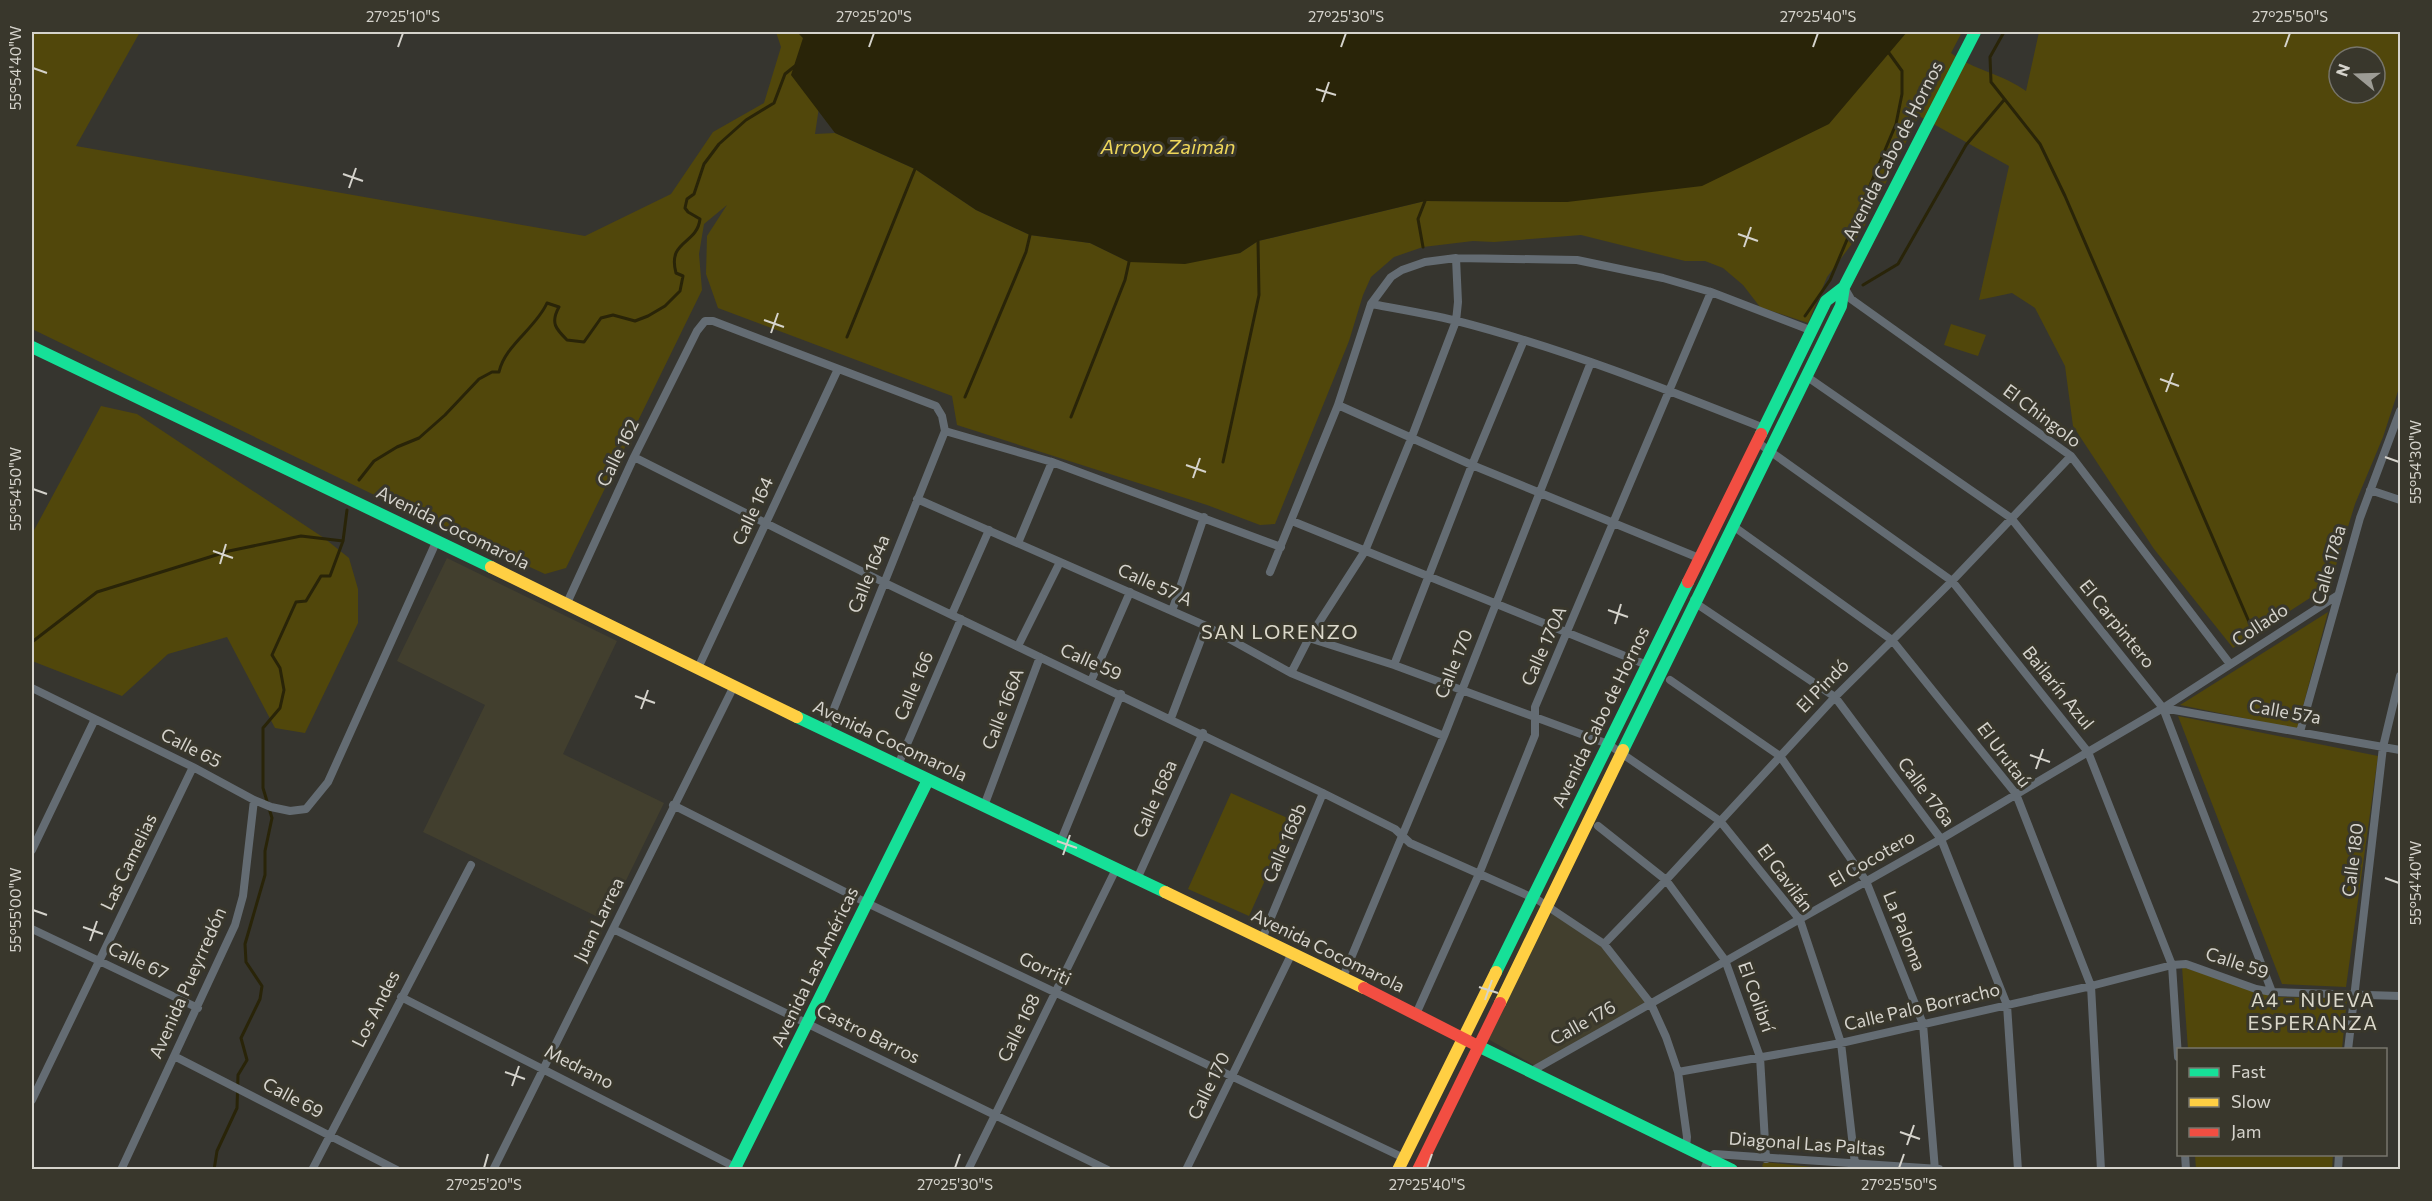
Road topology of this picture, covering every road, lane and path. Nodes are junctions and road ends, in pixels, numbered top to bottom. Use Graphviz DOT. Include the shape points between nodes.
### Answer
graph roads {
  1 [pos="1975,32"];
  2 [pos="1456,258"];
  3 [pos="1844,287"];
  4 [pos="1712,292"];
  5 [pos="1371,304"];
  6 [pos="1455,321"];
  7 [pos="1810,330"];
  8 [pos="1524,340"];
  9 [pos="32,347"];
  10 [pos="1591,362"];
  11 [pos="838,369"];
  12 [pos="1806,376"];
  13 [pos="1669,390"];
  14 [pos="1338,405"];
  15 [pos="2400,411"];
  16 [pos="1764,429"];
  17 [pos="945,431"];
  18 [pos="1411,439"];
  19 [pos="1757,442"];
  20 [pos="1770,451"];
  21 [pos="2072,456"];
  22 [pos="634,457"];
  23 [pos="1052,462"];
  24 [pos="1472,465"];
  25 [pos="2370,490"];
  26 [pos="1541,494"];
  27 [pos="917,499"];
  28 [pos="2400,500"];
  29 [pos="1204,517"];
  30 [pos="2011,518"];
  31 [pos="1292,520"];
  32 [pos="766,522"];
  33 [pos="1615,523"];
  34 [pos="1733,526"];
  35 [pos="989,530"];
  36 [pos="437,540"];
  37 [pos="1018,543"];
  38 [pos="1281,547"];
  39 [pos="1365,551"];
  40 [pos="1699,558"];
  41 [pos="1060,562"];
  42 [pos="1270,572"];
  43 [pos="1429,576"];
  44 [pos="1952,581"];
  45 [pos="883,582"];
  46 [pos="1684,589"];
  47 [pos="1130,592"];
  48 [pos="2338,595"];
  49 [pos="1694,602"];
  50 [pos="567,603"];
  51 [pos="1497,604"];
  52 [pos="1172,611"];
  53 [pos="952,614"];
  54 [pos="961,619"];
  55 [pos="1206,626"];
  56 [pos="1568,632"];
  57 [pos="1310,638"];
  58 [pos="1892,640"];
  59 [pos="1018,646"];
  60 [pos="1040,657"];
  61 [pos="2230,664"];
  62 [pos="1394,665"];
  63 [pos="1647,665"];
  64 [pos="698,668"];
  65 [pos="1291,673"];
  66 [pos="2400,676"];
  67 [pos="1670,680"];
  68 [pos="1091,681"];
  69 [pos="734,686"];
  70 [pos="32,688"];
  71 [pos="1461,690"];
  72 [pos="1121,694"];
  73 [pos="1834,697"];
  74 [pos="2163,708"];
  75 [pos="1171,718"];
  76 [pos="1535,718"];
  77 [pos="95,719"];
  78 [pos="825,730"];
  79 [pos="2300,732"];
  80 [pos="1203,733"];
  81 [pos="1444,736"];
  82 [pos="1608,744"];
  83 [pos="2383,747"];
  84 [pos="2400,750"];
  85 [pos="2088,752"];
  86 [pos="1622,754"];
  87 [pos="1780,756"];
  88 [pos="898,765"];
  89 [pos="193,767"];
  90 [pos="928,780"];
  91 [pos="1323,793"];
  92 [pos="2016,794"];
  93 [pos="254,800"];
  94 [pos="674,805"];
  95 [pos="984,806"];
  96 [pos="1720,821"];
  97 [pos="1598,826"];
  98 [pos="1402,835"];
  99 [pos="1941,839"];
  100 [pos="1060,843"];
  101 [pos="32,850"];
  102 [pos="471,865"];
  103 [pos="1116,869"];
  104 [pos="1479,874"];
  105 [pos="1137,879"];
  106 [pos="1666,880"];
  107 [pos="1866,881"];
  108 [pos="1532,898"];
  109 [pos="867,903"];
  110 [pos="1547,906"];
  111 [pos="1800,920"];
  112 [pos="32,929"];
  113 [pos="613,929"];
  114 [pos="1262,939"];
  115 [pos="1604,944"];
  116 [pos="1292,953"];
  117 [pos="1725,960"];
  118 [pos="100,962"];
  119 [pos="2172,965"];
  120 [pos="1343,977"];
  121 [pos="2091,986"];
  122 [pos="1055,992"];
  123 [pos="2272,992"];
  124 [pos="2353,994"];
  125 [pos="2400,996"];
  126 [pos="401,997"];
  127 [pos="1651,1004"];
  128 [pos="2007,1005"];
  129 [pos="198,1008"];
  130 [pos="1416,1014"];
  131 [pos="807,1023"];
  132 [pos="1923,1024"];
  133 [pos="1464,1038"];
  134 [pos="1840,1043"];
  135 [pos="1478,1046"];
  136 [pos="2177,1048"];
  137 [pos="2348,1048"];
  138 [pos="174,1056"];
  139 [pos="1760,1058"];
  140 [pos="544,1068"];
  141 [pos="1530,1072"];
  142 [pos="1678,1072"];
  143 [pos="1233,1076"];
  144 [pos="32,1100"];
  145 [pos="996,1114"];
  146 [pos="329,1135"];
  147 [pos="1686,1147"];
  148 [pos="1766,1159"];
  149 [pos="1401,1164"];
  150 [pos="1706,1164"];
  151 [pos="1855,1164"];
  152 [pos="737,1169"];
  153 [pos="1936,1169"];
  154 [pos="121,1170"];
  155 [pos="312,1170"];
  156 [pos="397,1170"];
  157 [pos="493,1170"];
  158 [pos="968,1170"];
  159 [pos="1108,1170"];
  160 [pos="1186,1170"];
  161 [pos="1418,1170"];
  162 [pos="1732,1170"];
  163 [pos="2018,1170"];
  164 [pos="2101,1170"];
  1 -- 3 [label="main road, Avenida Cabo de Hornos"];
  2 -- 4 [label="street" via="1577,260"];
  2 -- 5 [label="street" via="1402,270 1391,277"];
  2 -- 6 [label="street"];
  3 -- 7 [label="main road, Avenida Cabo de Hornos" via="1826,301"];
  3 -- 12 [label="main road, Avenida Cabo de Hornos" via="1841,306"];
  3 -- 21 [label="street, El Chingolo" via="1851,299"];
  4 -- 7 [label="street"];
  4 -- 13 [label="street, Calle 170A"];
  5 -- 6 [label="street"];
  5 -- 14 [label="street"];
  6 -- 8 [label="street"];
  6 -- 18 [label="street"];
  7 -- 16 [label="main road, Avenida Cabo de Hornos"];
  8 -- 10 [label="street"];
  8 -- 24 [label="street"];
  9 -- 36 [label="main road, Avenida Cocomarola"];
  10 -- 13 [label="street"];
  10 -- 26 [label="street, Calle 170"];
  11 -- 17 [label="street" via="936,406"];
  11 -- 22 [label="street, Calle 162" via="705,321"];
  11 -- 32 [label="street, Calle 164"];
  12 -- 20 [label="main road, Avenida Cabo de Hornos"];
  12 -- 30 [label="street, El Carpintero"];
  13 -- 16 [label="street"];
  13 -- 33 [label="street, Calle 170A"];
  14 -- 18 [label="street"];
  14 -- 31 [label="street"];
  15 -- 25 [label="street, Calle 178a"];
  16 -- 19 [label="main road, Avenida Cabo de Hornos"];
  17 -- 23 [label="street"];
  17 -- 27 [label="street, Calle 164a"];
  18 -- 24 [label="street"];
  18 -- 39 [label="street"];
  19 -- 20 [label="street, Bailarín Azul"];
  19 -- 40 [label="main road, Avenida Cabo de Hornos"];
  20 -- 34 [label="main road, Avenida Cabo de Hornos"];
  20 -- 44 [label="street, Bailarín Azul"];
  21 -- 30 [label="street, El Pindó"];
  21 -- 61 [label="street, El Chingolo"];
  22 -- 32 [label="street, Calle 59"];
  22 -- 50 [label="street, Calle 162"];
  23 -- 29 [label="street"];
  23 -- 37 [label="street"];
  24 -- 26 [label="street"];
  24 -- 43 [label="street"];
  25 -- 28 [label="street"];
  25 -- 48 [label="street, Calle 178a"];
  26 -- 33 [label="street"];
  26 -- 51 [label="street, Calle 170"];
  27 -- 35 [label="street, Calle 57 A"];
  27 -- 45 [label="street, Calle 164a"];
  29 -- 38 [label="street"];
  29 -- 52 [label="street"];
  30 -- 44 [label="street, El Pindó"];
  30 -- 74 [label="street, El Carpintero"];
  31 -- 38 [label="street"];
  31 -- 39 [label="street"];
  32 -- 45 [label="street, Calle 59"];
  32 -- 64 [label="street, Calle 164"];
  33 -- 40 [label="street"];
  33 -- 56 [label="street, Calle 170A"];
  34 -- 49 [label="main road, Avenida Cabo de Hornos"];
  34 -- 58 [label="street, El Urutaú"];
  35 -- 37 [label="street, Calle 57 A"];
  35 -- 53 [label="street"];
  36 -- 50 [label="main road, Avenida Cocomarola"];
  36 -- 93 [label="street, Calle 65" via="328,782 306,809 290,811"];
  37 -- 41 [label="street, Calle 57 A"];
  38 -- 42 [label="street"];
  39 -- 43 [label="street"];
  39 -- 57 [label="street"];
  40 -- 46 [label="main road, Avenida Cabo de Hornos"];
  41 -- 47 [label="street, Calle 57 A"];
  41 -- 59 [label="street"];
  43 -- 51 [label="street"];
  43 -- 62 [label="street"];
  44 -- 58 [label="street, El Pindó"];
  44 -- 85 [label="street, Bailarín Azul"];
  45 -- 53 [label="street, Calle 59"];
  45 -- 78 [label="street, Calle 164a"];
  46 -- 49 [label="street, Calle 176a" via="1694,596"];
  46 -- 63 [label="main road, Avenida Cabo de Hornos"];
  47 -- 52 [label="street, Calle 57 A"];
  47 -- 68 [label="street"];
  48 -- 61 [label="street, Collado"];
  48 -- 79 [label="street, Calle 178a"];
  49 -- 73 [label="street, Calle 176a"];
  49 -- 86 [label="main road, Avenida Cabo de Hornos"];
  50 -- 64 [label="main road, Avenida Cocomarola"];
  51 -- 56 [label="street"];
  51 -- 71 [label="street, Calle 170"];
  52 -- 55 [label="street, Calle 57 A"];
  53 -- 54 [label="street, Calle 59"];
  54 -- 59 [label="street, Calle 59"];
  54 -- 88 [label="street, Calle 166"];
  55 -- 65 [label="street, Calle 57 A"];
  55 -- 75 [label="street"];
  56 -- 63 [label="street"];
  56 -- 76 [label="street, Calle 170A" via="1535,706"];
  57 -- 62 [label="street, El Gavilán"];
  57 -- 65 [label="street"];
  58 -- 73 [label="street, El Pindó"];
  58 -- 92 [label="street, El Urutaú"];
  59 -- 60 [label="street, Calle 59"];
  60 -- 68 [label="street, Calle 59"];
  60 -- 95 [label="street, Calle 166A"];
  61 -- 74 [label="street, El Cocotero"];
  62 -- 71 [label="street, El Gavilán"];
  63 -- 82 [label="main road, Avenida Cabo de Hornos"];
  64 -- 69 [label="main road, Avenida Cocomarola"];
  65 -- 81 [label="street, Calle 57 A"];
  66 -- 83 [label="street, Calle 180"];
  67 -- 87 [label="street, La Paloma"];
  68 -- 72 [label="street, Calle 59"];
  69 -- 78 [label="main road, Avenida Cocomarola"];
  69 -- 94 [label="street, Juan Larrea"];
  70 -- 77 [label="street, Calle 65"];
  71 -- 76 [label="street, El Gavilán"];
  71 -- 81 [label="street, Calle 170"];
  72 -- 75 [label="street, Calle 59"];
  72 -- 100 [label="street"];
  73 -- 87 [label="street, El Pindó"];
  73 -- 99 [label="street, Calle 176a"];
  74 -- 79 [label="street, Calle 57a"];
  74 -- 85 [label="street, El Cocotero"];
  74 -- 123 [label="street, El Carpintero"];
  75 -- 80 [label="street, Calle 59"];
  76 -- 82 [label="street, El Gavilán"];
  76 -- 104 [label="street, Calle 170A" via="1535,735"];
  77 -- 89 [label="street, Calle 65"];
  77 -- 101 [label="street"];
  78 -- 88 [label="main road, Avenida Cocomarola"];
  79 -- 83 [label="street, Calle 57a"];
  80 -- 91 [label="street, Calle 59"];
  80 -- 105 [label="street, Calle 168a"];
  81 -- 98 [label="street, Calle 170"];
  82 -- 86 [label="street, El Gavilán"];
  82 -- 108 [label="main road, Avenida Cabo de Hornos"];
  83 -- 84 [label="street, Calle 57a"];
  83 -- 124 [label="street, Calle 180"];
  85 -- 92 [label="street, El Cocotero"];
  85 -- 119 [label="street, Bailarín Azul"];
  86 -- 96 [label="street, El Gavilán"];
  86 -- 110 [label="main road, Avenida Cabo de Hornos"];
  87 -- 96 [label="street, El Pindó"];
  87 -- 107 [label="street, La Paloma"];
  88 -- 90 [label="main road, Avenida Cocomarola"];
  89 -- 93 [label="street, Calle 65"];
  89 -- 118 [label="street, Las Camelias"];
  90 -- 95 [label="main road, Avenida Cocomarola"];
  90 -- 109 [label="main road, Avenida Las Américas"];
  91 -- 98 [label="street, Calle 59"];
  91 -- 114 [label="street, Calle 168b"];
  92 -- 99 [label="street, El Cocotero"];
  92 -- 121 [label="street, El Urutaú"];
  93 -- 129 [label="street, Avenida Pueyrredón" via="238,915"];
  94 -- 109 [label="street, Gorriti"];
  94 -- 113 [label="street, Juan Larrea"];
  95 -- 100 [label="main road, Avenida Cocomarola"];
  96 -- 106 [label="street, El Pindó"];
  96 -- 111 [label="street, El Gavilán"];
  97 -- 106 [label="street, El Colibrí"];
  98 -- 104 [label="street, Calle 59" via="1410,843"];
  98 -- 120 [label="street, Calle 170"];
  99 -- 107 [label="street, El Cocotero"];
  99 -- 128 [label="street, Calle 176a"];
  100 -- 103 [label="main road, Avenida Cocomarola"];
  102 -- 126 [label="street, Los Andes"];
  103 -- 105 [label="main road, Avenida Cocomarola"];
  103 -- 122 [label="street, Calle 168"];
  104 -- 108 [label="street, Calle 59"];
  104 -- 130 [label="street, Calle 170A"];
  105 -- 114 [label="main road, Avenida Cocomarola"];
  106 -- 115 [label="street, El Pindó"];
  106 -- 117 [label="street, El Colibrí"];
  107 -- 111 [label="street, El Cocotero"];
  107 -- 132 [label="street, La Paloma"];
  108 -- 110 [label="street, Calle 59"];
  108 -- 133 [label="main road, Avenida Cabo de Hornos"];
  109 -- 122 [label="street, Gorriti"];
  109 -- 131 [label="main road, Avenida Las Américas"];
  110 -- 115 [label="street, Calle 59"];
  110 -- 135 [label="main road, Avenida Cabo de Hornos"];
  111 -- 117 [label="street, El Cocotero"];
  111 -- 134 [label="street, El Gavilán"];
  112 -- 118 [label="street, Calle 67"];
  113 -- 131 [label="street, Castro Barros"];
  113 -- 140 [label="street, Juan Larrea"];
  114 -- 116 [label="main road, Avenida Cocomarola"];
  115 -- 127 [label="street, Calle 59"];
  116 -- 120 [label="main road, Avenida Cocomarola"];
  116 -- 143 [label="street, Calle 170"];
  117 -- 127 [label="street, El Cocotero"];
  117 -- 139 [label="street, El Colibrí"];
  118 -- 129 [label="street, Calle 67"];
  118 -- 144 [label="street, Las Camelias"];
  119 -- 121 [label="street, Calle Palo Borracho"];
  119 -- 123 [label="street, Calle 59" via="2186,964"];
  119 -- 136 [label="street, Bailarín Azul"];
  120 -- 130 [label="main road, Avenida Cocomarola"];
  121 -- 128 [label="street, Calle Palo Borracho"];
  121 -- 164 [label="street, El Urutaú"];
  122 -- 143 [label="street, Gorriti"];
  122 -- 145 [label="street, Calle 168"];
  123 -- 124 [label="street, Calle 59"];
  124 -- 125 [label="street, Calle 59"];
  124 -- 137 [label="street, Calle 180"];
  126 -- 140 [label="street, Medrano"];
  126 -- 146 [label="street, Los Andes"];
  127 -- 141 [label="street, Calle 176"];
  127 -- 142 [label="street, Calle 59"];
  128 -- 132 [label="street, Calle Palo Borracho"];
  128 -- 163 [label="street, Calle 176a"];
  129 -- 138 [label="street, Avenida Pueyrredón"];
  130 -- 133 [label="main road, Avenida Cocomarola"];
  131 -- 145 [label="street, Castro Barros"];
  131 -- 152 [label="main road, Avenida Las Américas"];
  132 -- 134 [label="street, Calle Palo Borracho"];
  132 -- 153 [label="street, La Paloma"];
  133 -- 135 [label="main road, Avenida Cocomarola"];
  133 -- 149 [label="main road, Avenida Cabo de Hornos"];
  134 -- 139 [label="street, Calle Palo Borracho"];
  134 -- 151 [label="street, El Gavilán"];
  135 -- 141 [label="main road, Avenida Cocomarola"];
  135 -- 161 [label="main road, Avenida Cabo de Hornos"];
  138 -- 146 [label="street, Calle 69"];
  138 -- 154 [label="street, Avenida Pueyrredón"];
  139 -- 142 [label="street, Calle Palo Borracho"];
  139 -- 148 [label="street, El Colibrí"];
  140 -- 152 [label="street, Medrano"];
  140 -- 157 [label="street, Juan Larrea"];
  141 -- 147 [label="main road, Avenida Cocomarola"];
  142 -- 147 [label="street, Calle 59"];
  143 -- 149 [label="street, Gorriti"];
  143 -- 160 [label="street, Calle 170"];
  145 -- 158 [label="street, Calle 168"];
  145 -- 159 [label="street, Castro Barros"];
  146 -- 155 [label="street, Los Andes"];
  146 -- 156 [label="street, Calle 69"];
  147 -- 150 [label="main road, Avenida Cocomarola"];
  148 -- 150 [label="street, Diagonal Las Paltas" via="1714,1154"];
  148 -- 151 [label="street, Diagonal Las Paltas"];
  150 -- 162 [label="main road, Avenida Cocomarola"];
  151 -- 153 [label="street, Diagonal Las Paltas"];
}
